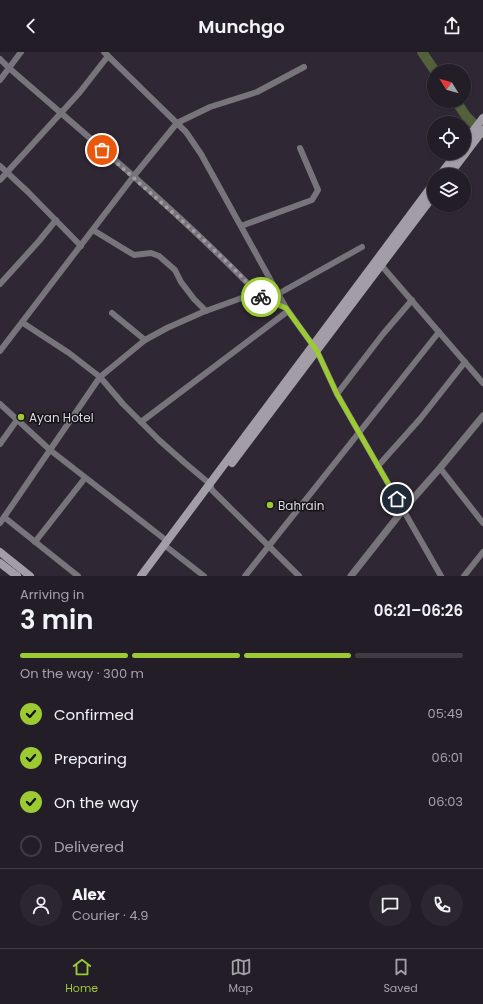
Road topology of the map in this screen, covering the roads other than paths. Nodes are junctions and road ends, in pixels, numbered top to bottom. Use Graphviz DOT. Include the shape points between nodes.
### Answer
graph roads {
  1 [pos="21,52"];
  2 [pos="106,54"];
  3 [pos="0,59"];
  4 [pos="304,67"];
  5 [pos="9,68"];
  6 [pos="0,80"];
  7 [pos="61,114"];
  8 [pos="483,118"];
  9 [pos="177,124"];
  10 [pos="483,130"];
  11 [pos="471,134"];
  12 [pos="471,142"];
  13 [pos="300,148"];
  14 [pos="454,160"];
  15 [pos="0,166"];
  16 [pos="447,168"];
  17 [pos="7,172"];
  18 [pos="133,177"];
  19 [pos="0,180"];
  20 [pos="427,193"];
  21 [pos="427,204"];
  22 [pos="56,220"];
  23 [pos="241,226"];
  24 [pos="93,230"];
  25 [pos="81,246"];
  26 [pos="362,247"];
  27 [pos="382,265"];
  28 [pos="0,284"];
  29 [pos="278,294"];
  30 [pos="260,296"];
  31 [pos="412,300"];
  32 [pos="287,310"];
  33 [pos="206,311"];
  34 [pos="112,313"];
  35 [pos="23,323"];
  36 [pos="439,332"];
  37 [pos="145,340"];
  38 [pos="315,349"];
  39 [pos="0,351"];
  40 [pos="465,362"];
  41 [pos="100,377"];
  42 [pos="483,383"];
  43 [pos="337,394"];
  44 [pos="0,404"];
  45 [pos="483,416"];
  46 [pos="17,420"];
  47 [pos="141,422"];
  48 [pos="359,433"];
  49 [pos="0,444"];
  50 [pos="50,450"];
  51 [pos="378,466"];
  52 [pos="440,468"];
  53 [pos="85,478"];
  54 [pos="211,487"];
  55 [pos="403,510"];
  56 [pos="4,517"];
  57 [pos="0,523"];
  58 [pos="483,523"];
  59 [pos="35,542"];
  60 [pos="168,544"];
  61 [pos="268,546"];
  62 [pos="0,552"];
  63 [pos="483,552"];
  64 [pos="0,562"];
  65 [pos="17,576"];
  66 [pos="30,576"];
  67 [pos="78,576"];
  68 [pos="141,576"];
  69 [pos="147,576"];
  70 [pos="204,576"];
  71 [pos="246,576"];
  72 [pos="299,576"];
  73 [pos="351,576"];
  74 [pos="442,576"];
  75 [pos="464,576"];
  1 -- 5 [label="street"];
  2 -- 7 [label="street"];
  2 -- 9 [label="street"];
  3 -- 5 [label="street"];
  4 -- 9 [label="street" via="257,92 210,107"];
  5 -- 6 [label="street"];
  5 -- 7 [label="street"];
  7 -- 17 [label="street"];
  7 -- 18 [label="street"];
  8 -- 11 [label="main road"];
  9 -- 18 [label="street"];
  9 -- 23 [label="street" via="186,132 201,154"];
  10 -- 12 [label="main road"];
  13 -- 23 [label="street" via="318,190 316,195 312,200"];
  14 -- 16 [label="main road"];
  15 -- 17 [label="street"];
  17 -- 19 [label="street"];
  17 -- 22 [label="street"];
  18 -- 24 [label="street"];
  18 -- 30 [label="street" via="230,265"];
  20 -- 38 [label="main road"];
  21 -- 27 [label="main road"];
  22 -- 25 [label="street"];
  22 -- 28 [label="street"];
  23 -- 29 [label="street"];
  24 -- 25 [label="street"];
  24 -- 33 [label="street" via="134,255 151,253 159,256 174,270 194,299"];
  25 -- 35 [label="street"];
  26 -- 29 [label="street"];
  27 -- 31 [label="street"];
  27 -- 38 [label="main road"];
  29 -- 32 [label="street"];
  30 -- 32 [label="street"];
  30 -- 33 [label="street" via="250,295"];
  31 -- 36 [label="street"];
  31 -- 43 [label="street"];
  32 -- 38 [label="street"];
  32 -- 47 [label="street"];
  33 -- 37 [label="street"];
  34 -- 37 [label="street"];
  35 -- 39 [label="street"];
  35 -- 41 [label="street"];
  36 -- 40 [label="street"];
  36 -- 48 [label="street"];
  37 -- 41 [label="street"];
  38 -- 43 [label="street"];
  38 -- 54 [label="main road"];
  40 -- 42 [label="street"];
  40 -- 51 [label="street" via="420,419"];
  41 -- 47 [label="street"];
  41 -- 50 [label="street"];
  43 -- 48 [label="street"];
  44 -- 46 [label="street"];
  45 -- 52 [label="street"];
  46 -- 49 [label="street"];
  46 -- 50 [label="street"];
  47 -- 54 [label="street"];
  48 -- 51 [label="street"];
  48 -- 61 [label="street"];
  50 -- 53 [label="street"];
  50 -- 56 [label="street"];
  51 -- 55 [label="street"];
  52 -- 55 [label="street"];
  52 -- 58 [label="street"];
  53 -- 59 [label="street"];
  53 -- 60 [label="street"];
  54 -- 60 [label="main road"];
  54 -- 61 [label="street"];
  55 -- 73 [label="street"];
  55 -- 74 [label="street"];
  56 -- 57 [label="street"];
  56 -- 59 [label="street"];
  59 -- 67 [label="street"];
  60 -- 68 [label="main road"];
  60 -- 69 [label="main road"];
  60 -- 70 [label="street"];
  61 -- 71 [label="street"];
  61 -- 72 [label="street"];
  62 -- 66 [label="main road"];
  63 -- 75 [label="street"];
  64 -- 65 [label="main road"];
}
